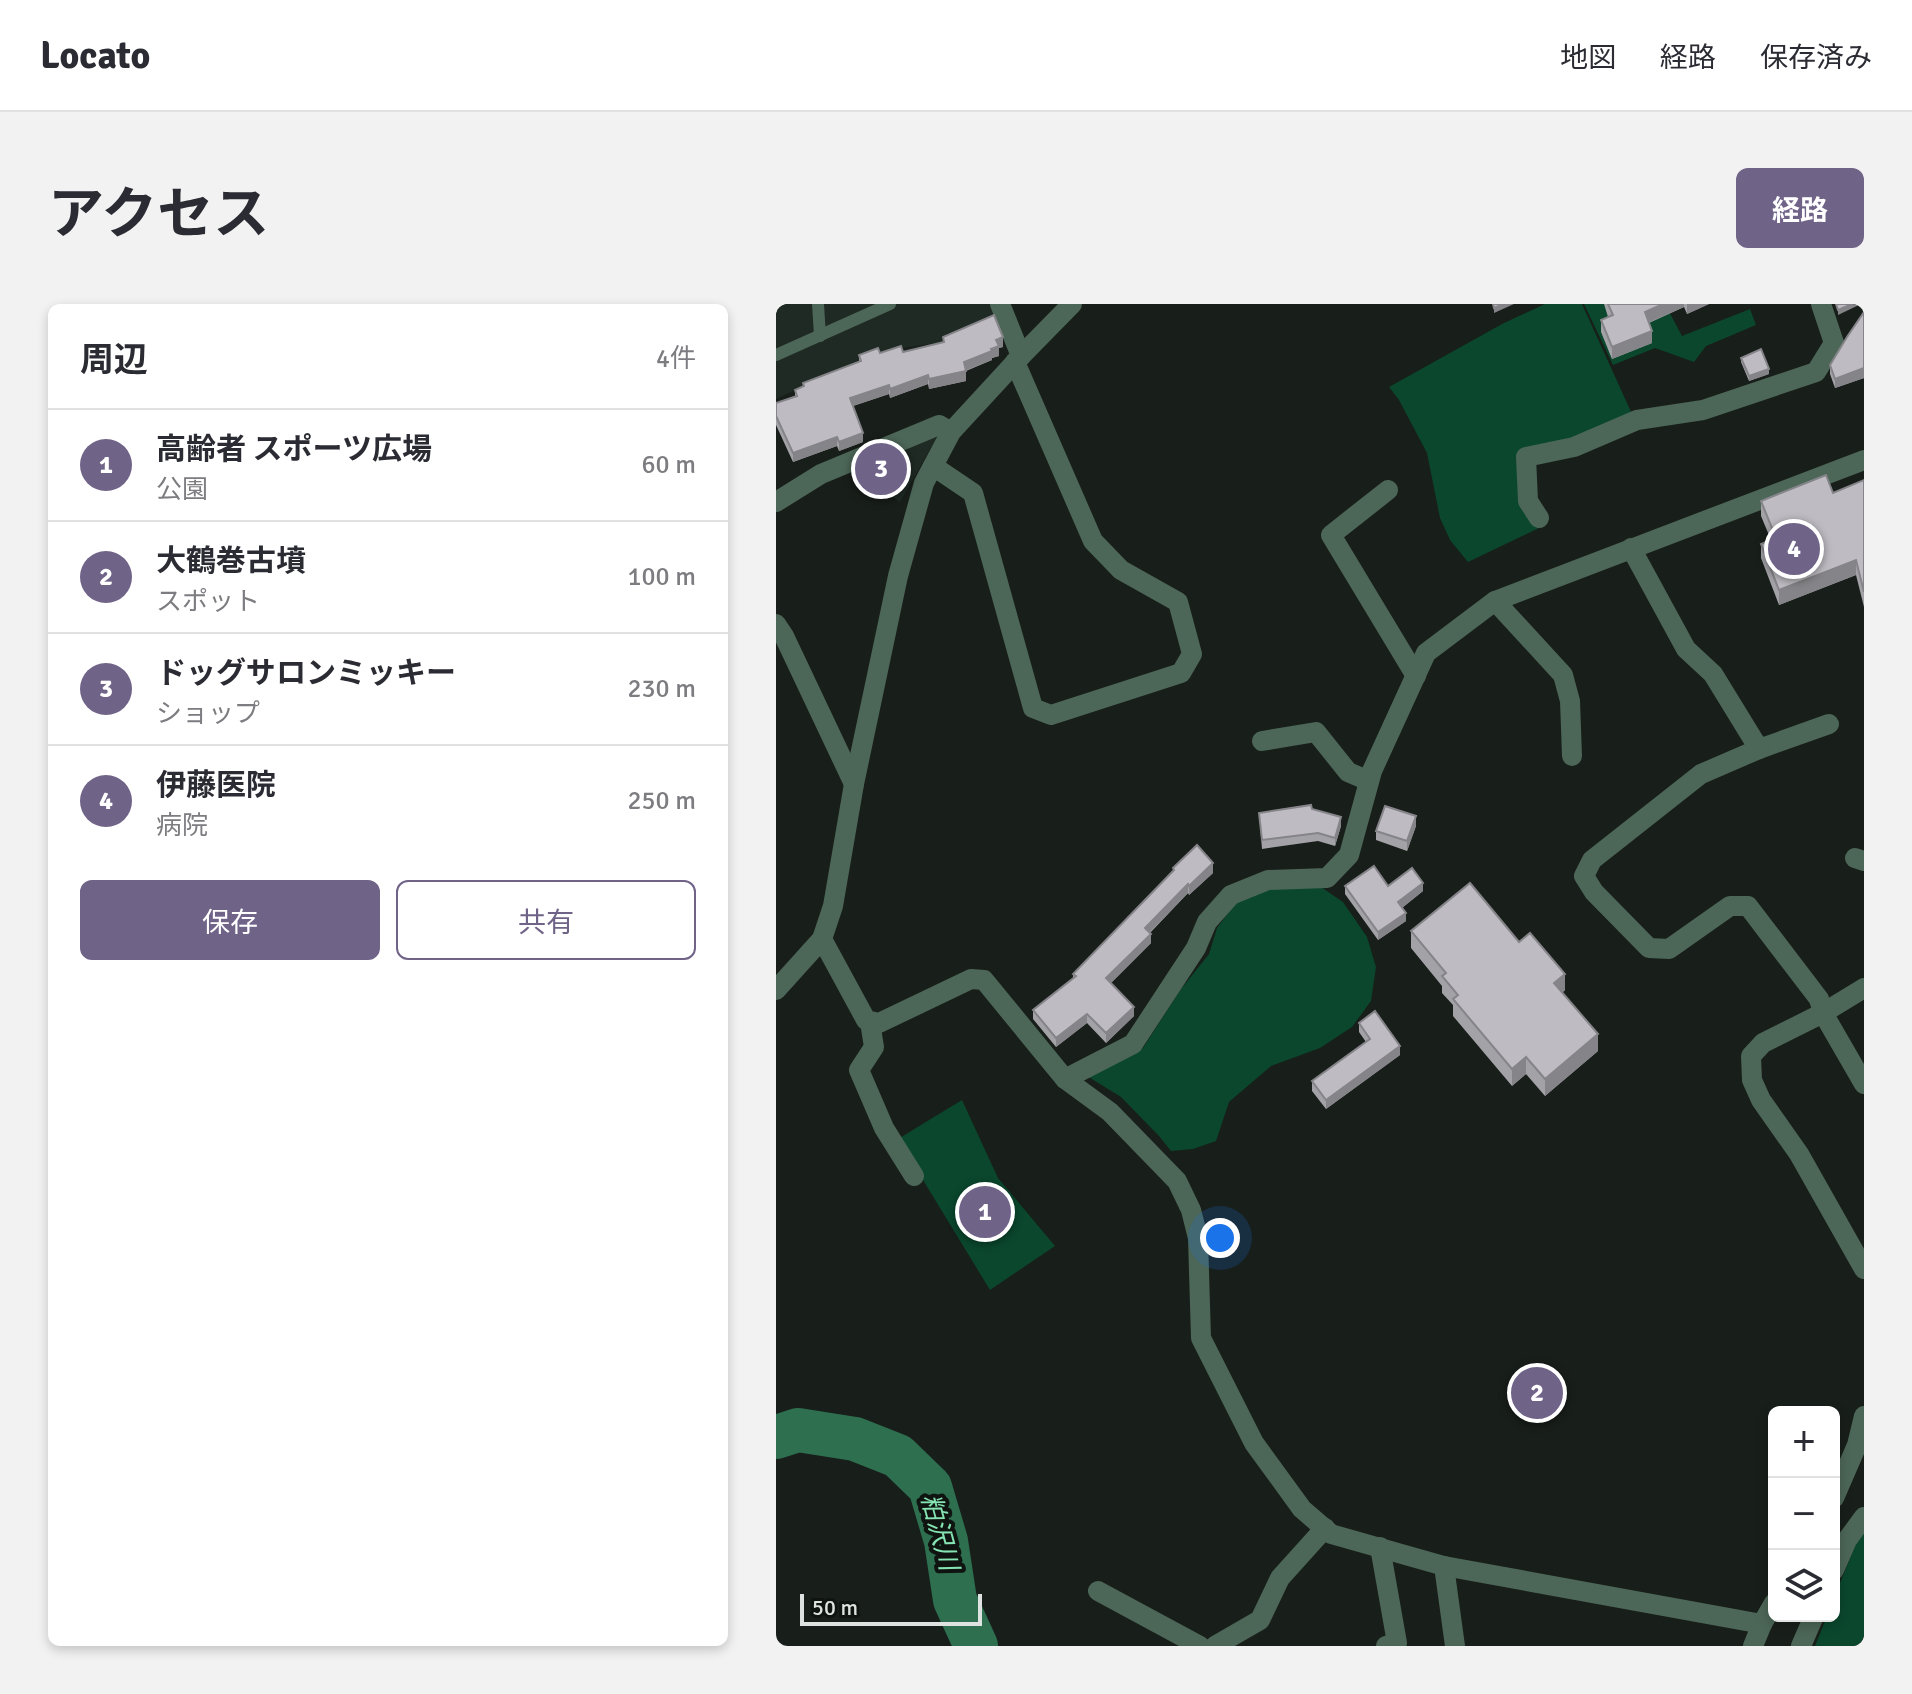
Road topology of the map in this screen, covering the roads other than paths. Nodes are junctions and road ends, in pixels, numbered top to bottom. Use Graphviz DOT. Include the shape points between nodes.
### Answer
graph roads {
  1 [pos="818,304"];
  2 [pos="1000,304"];
  3 [pos="1072,304"];
  4 [pos="1821,304"];
  5 [pos="883,306"];
  6 [pos="820,336"];
  7 [pos="776,355"];
  8 [pos="1018,359"];
  9 [pos="951,432"];
  10 [pos="1864,460"];
  11 [pos="933,466"];
  12 [pos="1388,490"];
  13 [pos="776,502"];
  14 [pos="1539,518"];
  15 [pos="1631,548"];
  16 [pos="1495,601"];
  17 [pos="776,624"];
  18 [pos="1416,676"];
  19 [pos="1829,724"];
  20 [pos="1262,741"];
  21 [pos="1759,749"];
  22 [pos="1572,756"];
  23 [pos="1369,781"];
  24 [pos="854,784"];
  25 [pos="822,939"];
  26 [pos="1864,988"];
  27 [pos="776,990"];
  28 [pos="1823,1013"];
  29 [pos="870,1022"];
  30 [pos="1065,1079"];
  31 [pos="1864,1084"];
  32 [pos="914,1176"];
  33 [pos="1864,1269"];
  34 [pos="1864,1416"];
  35 [pos="1840,1484"];
  36 [pos="1864,1517"];
  37 [pos="1325,1528"];
  38 [pos="1380,1547"];
  39 [pos="1840,1556"];
  40 [pos="1444,1566"];
  41 [pos="1098,1591"];
  42 [pos="1768,1614"];
  43 [pos="1811,1622"];
  44 [pos="1762,1624"];
  45 [pos="1200,1646"];
  46 [pos="1215,1646"];
  47 [pos="1386,1646"];
  48 [pos="1455,1646"];
  49 [pos="1753,1646"];
  50 [pos="1801,1646"];
  1 -- 6 [label="lane"];
  2 -- 8 [label="street"];
  3 -- 8 [label="street"];
  4 -- 14 [label="street" via="1834,343 1816,372 1703,410 1637,420 1574,447 1526,457 1528,501"];
  5 -- 6 [label="lane"];
  6 -- 7 [label="lane"];
  8 -- 9 [label="street"];
  8 -- 11 [label="street" via="1093,541 1121,570 1178,602 1192,654 1181,673 1051,715 1033,708 973,493"];
  9 -- 11 [label="street"];
  9 -- 13 [label="street" via="939,425 821,474"];
  10 -- 15 [label="street"];
  11 -- 24 [label="street" via="898,576"];
  12 -- 18 [label="street" via="1331,535"];
  15 -- 16 [label="street"];
  15 -- 21 [label="street" via="1686,649 1713,674"];
  16 -- 18 [label="street" via="1426,653"];
  16 -- 22 [label="street" via="1563,675 1570,701"];
  17 -- 24 [label="street"];
  18 -- 23 [label="street"];
  19 -- 21 [label="street"];
  20 -- 23 [label="street" via="1316,732 1348,772"];
  21 -- 28 [label="street" via="1701,774 1592,860 1584,876 1649,948 1669,949 1730,906 1748,906 1819,999"];
  23 -- 30 [label="street" via="1349,855 1327,878 1268,880 1231,895 1207,922 1196,948 1133,1044"];
  24 -- 25 [label="street" via="833,906"];
  25 -- 27 [label="street"];
  25 -- 29 [label="street"];
  26 -- 28 [label="street"];
  28 -- 31 [label="street"];
  28 -- 33 [label="street" via="1763,1043 1751,1056 1752,1080"];
  29 -- 30 [label="street" via="879,1023 971,979 984,980"];
  29 -- 32 [label="street" via="874,1047 859,1070 884,1128"];
  30 -- 37 [label="street" via="1110,1112 1177,1181 1198,1238 1201,1338 1254,1443 1302,1509"];
  34 -- 35 [label="street"];
  36 -- 39 [label="street"];
  37 -- 38 [label="street"];
  37 -- 46 [label="street" via="1280,1578 1260,1620"];
  38 -- 40 [label="street"];
  38 -- 47 [label="street" via="1397,1643"];
  40 -- 44 [label="street"];
  40 -- 48 [label="street"];
  41 -- 45 [label="street"];
  42 -- 44 [label="street"];
  43 -- 50 [label="street"];
  44 -- 49 [label="street"];
}
